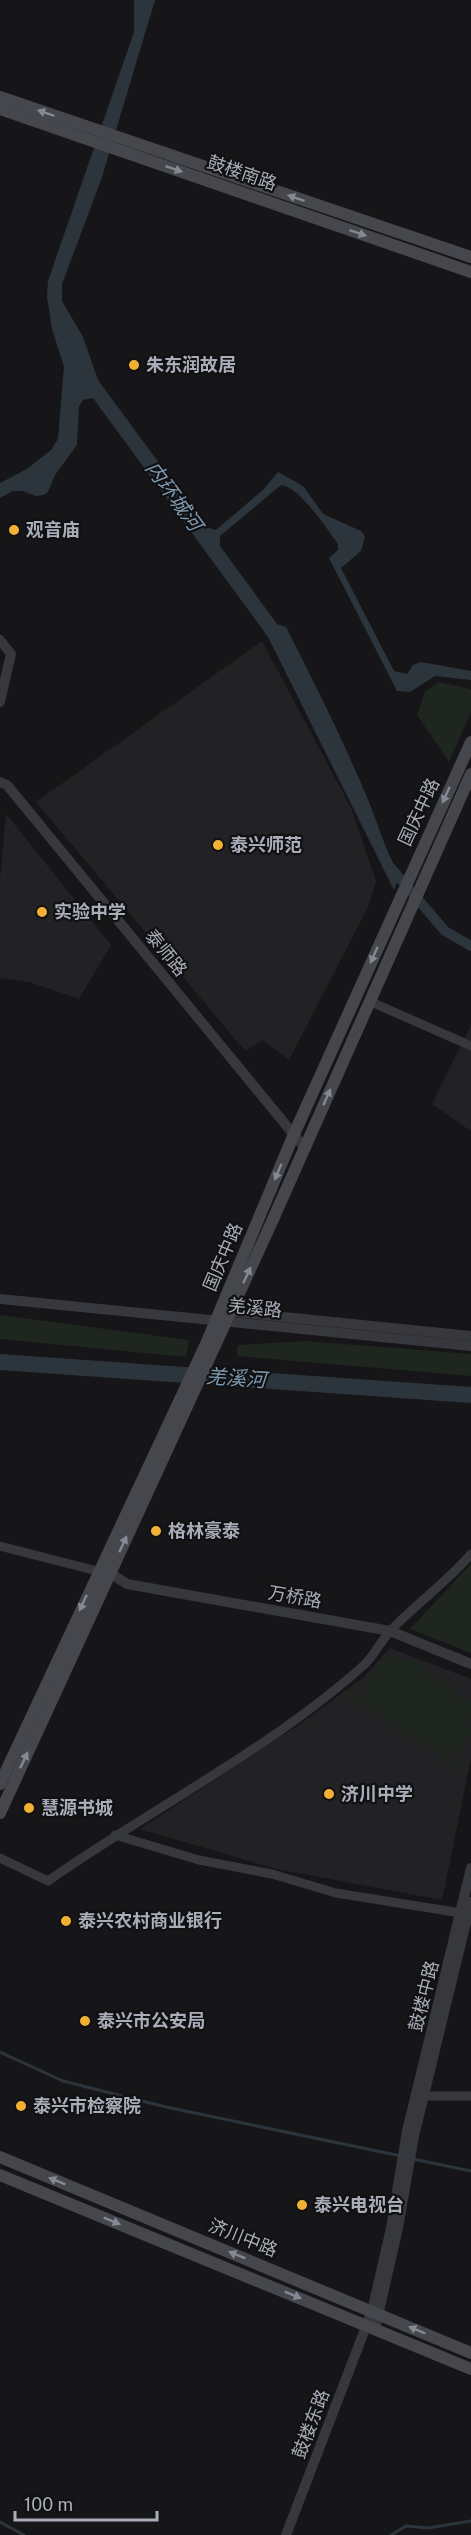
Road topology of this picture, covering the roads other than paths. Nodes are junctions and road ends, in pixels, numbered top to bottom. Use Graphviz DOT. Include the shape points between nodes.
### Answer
graph roads {
  1 [pos="0,98"];
  2 [pos="0,110"];
  3 [pos="91,134"];
  4 [pos="121,144"];
  5 [pos="471,257"];
  6 [pos="471,272"];
  7 [pos="0,640"];
  8 [pos="0,702"];
  9 [pos="471,742"];
  10 [pos="471,774"];
  11 [pos="0,782"];
  12 [pos="369,1001"];
  13 [pos="471,1046"];
  14 [pos="294,1134"];
  15 [pos="304,1147"];
  16 [pos="0,1299"];
  17 [pos="223,1316"];
  18 [pos="471,1336"];
  19 [pos="471,1346"];
  20 [pos="0,1546"];
  21 [pos="471,1554"];
  22 [pos="104,1572"];
  23 [pos="390,1631"];
  24 [pos="471,1664"];
  25 [pos="0,1784"];
  26 [pos="0,1813"];
  27 [pos="115,1834"];
  28 [pos="0,1858"];
  29 [pos="471,1868"];
  30 [pos="471,1902"];
  31 [pos="461,1912"];
  32 [pos="420,2096"];
  33 [pos="471,2096"];
  34 [pos="0,2157"];
  35 [pos="0,2175"];
  36 [pos="394,2228"];
  37 [pos="376,2313"];
  38 [pos="371,2327"];
  39 [pos="471,2353"];
  40 [pos="471,2369"];
  41 [pos="286,2535"];
  3 -- 1 [label="main road, 鼓楼南路, one-way"];
  2 -- 3 [label="main road, 鼓楼南路"];
  3 -- 4 [label="main road, 鼓楼南路"];
  5 -- 4 [label="main road, 鼓楼南路, one-way"];
  4 -- 6 [label="main road, 鼓楼南路, one-way"];
  7 -- 8 [label="street" via="11,654"];
  9 -- 14 [label="main road, 国庆中路, one-way"];
  10 -- 12 [label="main road, 国庆中路"];
  11 -- 14 [label="street, 泰师路" via="7,785"];
  12 -- 13 [label="street"];
  15 -- 12 [label="main road, 国庆中路, one-way"];
  14 -- 15 [label="street, 泰师路"];
  14 -- 17 [label="main road, 国庆中路, one-way"];
  17 -- 15 [label="main road, 国庆中路, one-way"];
  16 -- 17 [label="street, 羌溪路"];
  17 -- 18 [label="street, 羌溪路"];
  17 -- 19 [label="street, 羌溪路"];
  17 -- 22 [label="main road, 国庆中路"];
  20 -- 22 [label="street"];
  21 -- 23 [label="street"];
  22 -- 23 [label="street, 万桥路" via="127,1584"];
  22 -- 25 [label="main road, one-way"];
  26 -- 22 [label="main road, one-way"];
  23 -- 24 [label="street, 万桥路"];
  23 -- 27 [label="street" via="366,1664 310,1707 188,1791"];
  27 -- 28 [label="street" via="48,1881"];
  27 -- 31 [label="street" via="200,1860 272,1874 336,1893"];
  29 -- 31 [label="street, 鼓楼中路"];
  30 -- 32 [label="street"];
  31 -- 32 [label="street, 鼓楼中路"];
  32 -- 33 [label="street"];
  32 -- 36 [label="street, 鼓楼中路"];
  37 -- 34 [label="main road, 济川中路, one-way"];
  35 -- 38 [label="main road, 济川中路, one-way"];
  36 -- 37 [label="street, 鼓楼东路"];
  37 -- 38 [label="street, 鼓楼东路"];
  39 -- 37 [label="main road, 济川中路, one-way"];
  38 -- 40 [label="main road, 济川中路"];
  38 -- 41 [label="street, 鼓楼东路"];
}
